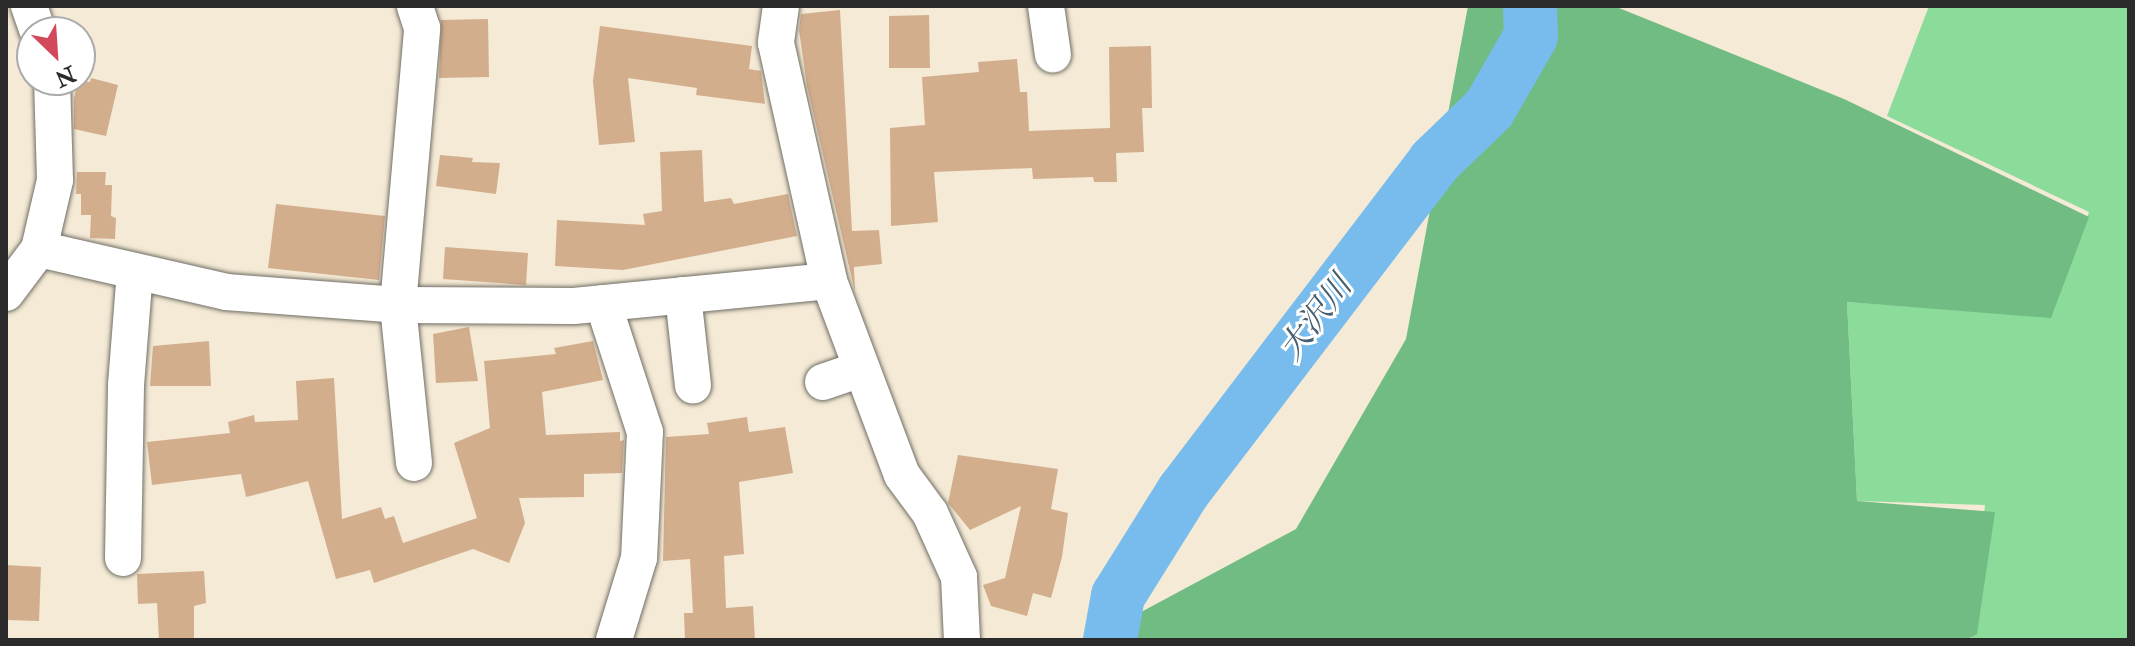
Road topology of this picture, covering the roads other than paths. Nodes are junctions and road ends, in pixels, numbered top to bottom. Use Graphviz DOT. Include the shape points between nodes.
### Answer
graph roads {
  1 [pos="415,6"];
  2 [pos="781,6"];
  3 [pos="1046,6"];
  4 [pos="1053,55"];
  5 [pos="52,96"];
  6 [pos="39,249"];
  7 [pos="135,271"];
  8 [pos="829,281"];
  9 [pos="6,293"];
  10 [pos="683,295"];
  11 [pos="603,303"];
  12 [pos="398,305"];
  13 [pos="861,369"];
  14 [pos="823,382"];
  15 [pos="693,385"];
  16 [pos="414,463"];
  17 [pos="123,558"];
  18 [pos="614,640"];
  19 [pos="962,640"];
  1 -- 12 [label="street" via="422,28"];
  2 -- 8 [label="street" via="776,43"];
  3 -- 4 [label="street"];
  5 -- 6 [label="street" via="55,180"];
  6 -- 7 [label="street"];
  6 -- 9 [label="street"];
  7 -- 12 [label="street" via="226,292"];
  7 -- 17 [label="street" via="126,385"];
  8 -- 10 [label="street"];
  8 -- 13 [label="street"];
  10 -- 11 [label="street"];
  10 -- 15 [label="street"];
  11 -- 12 [label="street"];
  11 -- 18 [label="street" via="645,432 639,558"];
  12 -- 16 [label="street"];
  13 -- 14 [label="street"];
  13 -- 19 [label="street" via="902,475 930,513 959,577"];
}
